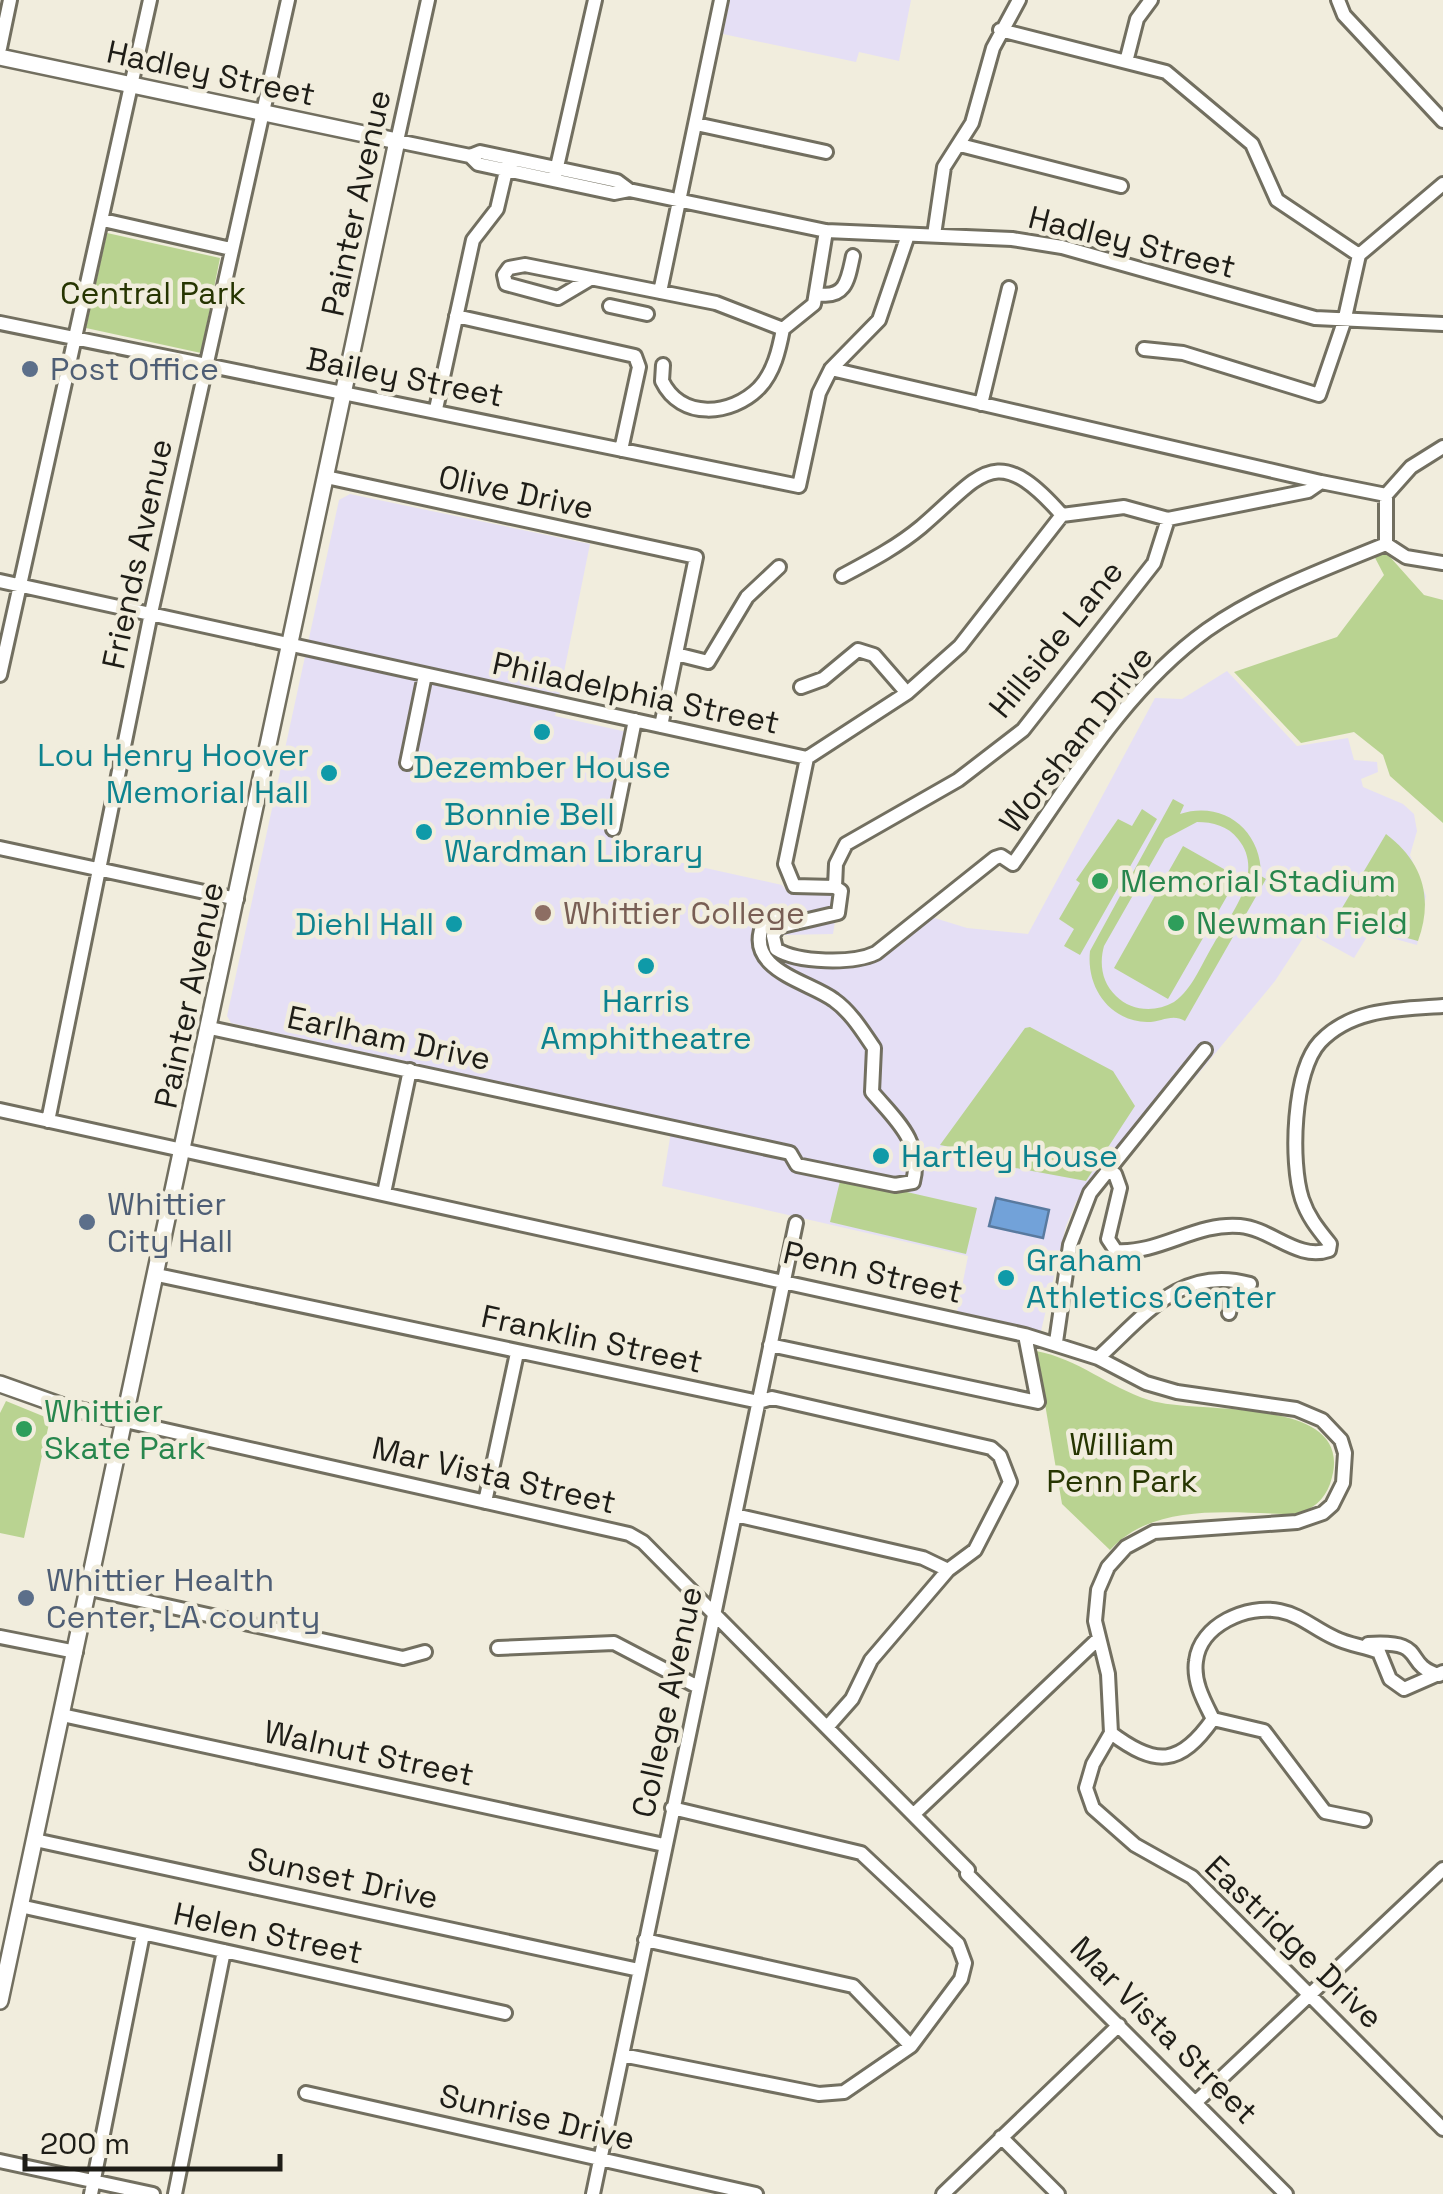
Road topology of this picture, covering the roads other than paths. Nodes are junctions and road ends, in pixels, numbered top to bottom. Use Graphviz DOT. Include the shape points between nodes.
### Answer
graph roads {
  1 [pos="10,0"];
  2 [pos="150,0"];
  3 [pos="288,0"];
  4 [pos="428,0"];
  5 [pos="595,0"];
  6 [pos="721,0"];
  7 [pos="1018,0"];
  8 [pos="1151,0"];
  9 [pos="1338,0"];
  10 [pos="1000,30"];
  11 [pos="0,48"];
  12 [pos="0,57"];
  13 [pos="1126,58"];
  14 [pos="133,84"];
  15 [pos="264,114"];
  16 [pos="1443,121"];
  17 [pos="696,124"];
  18 [pos="397,141"];
  19 [pos="960,145"];
  20 [pos="826,152"];
  21 [pos="508,164"];
  22 [pos="555,174"];
  23 [pos="1443,184"];
  24 [pos="1122,186"];
  25 [pos="680,200"];
  26 [pos="103,220"];
  27 [pos="826,231"];
  28 [pos="908,235"];
  29 [pos="934,235"];
  30 [pos="231,249"];
  31 [pos="853,256"];
  32 [pos="1360,256"];
  33 [pos="590,280"];
  34 [pos="634,288"];
  35 [pos="1009,288"];
  36 [pos="660,292"];
  37 [pos="818,294"];
  38 [pos="610,306"];
  39 [pos="631,310"];
  40 [pos="647,314"];
  41 [pos="456,316"];
  42 [pos="1344,322"];
  43 [pos="0,323"];
  44 [pos="1443,324"];
  45 [pos="783,329"];
  46 [pos="75,337"];
  47 [pos="1144,349"];
  48 [pos="663,365"];
  49 [pos="207,366"];
  50 [pos="831,369"];
  51 [pos="344,394"];
  52 [pos="981,404"];
  53 [pos="436,409"];
  54 [pos="1443,447"];
  55 [pos="620,450"];
  56 [pos="326,477"];
  57 [pos="1322,482"];
  58 [pos="1386,494"];
  59 [pos="1062,515"];
  60 [pos="1168,520"];
  61 [pos="1386,544"];
  62 [pos="1443,563"];
  63 [pos="779,568"];
  64 [pos="842,576"];
  65 [pos="0,581"];
  66 [pos="19,585"];
  67 [pos="151,613"];
  68 [pos="291,643"];
  69 [pos="676,654"];
  70 [pos="425,674"];
  71 [pos="0,675"];
  72 [pos="801,687"];
  73 [pos="906,693"];
  74 [pos="634,720"];
  75 [pos="661,726"];
  76 [pos="806,758"];
  77 [pos="407,763"];
  78 [pos="612,829"];
  79 [pos="0,848"];
  80 [pos="99,869"];
  81 [pos="835,887"];
  82 [pos="237,899"];
  83 [pos="789,923"];
  84 [pos="1443,1006"];
  85 [pos="210,1028"];
  86 [pos="1205,1050"];
  87 [pos="410,1070"];
  88 [pos="0,1110"];
  89 [pos="48,1121"];
  90 [pos="184,1150"];
  91 [pos="1108,1171"];
  92 [pos="384,1193"];
  93 [pos="796,1223"];
  94 [pos="158,1275"];
  95 [pos="784,1280"];
  96 [pos="1229,1312"];
  97 [pos="1025,1335"];
  98 [pos="1056,1342"];
  99 [pos="770,1345"];
  100 [pos="518,1353"];
  101 [pos="1098,1358"];
  102 [pos="0,1384"];
  103 [pos="759,1402"];
  104 [pos="125,1421"];
  105 [pos="485,1502"];
  106 [pos="735,1515"];
  107 [pos="948,1570"];
  108 [pos="90,1589"];
  109 [pos="716,1610"];
  110 [pos="0,1637"];
  111 [pos="1097,1640"];
  112 [pos="1360,1644"];
  113 [pos="498,1648"];
  114 [pos="76,1652"];
  115 [pos="424,1652"];
  116 [pos="1441,1674"];
  117 [pos="698,1687"];
  118 [pos="62,1715"];
  119 [pos="1213,1719"];
  120 [pos="829,1725"];
  121 [pos="1112,1734"];
  122 [pos="672,1808"];
  123 [pos="914,1814"];
  124 [pos="1364,1820"];
  125 [pos="35,1840"];
  126 [pos="664,1845"];
  127 [pos="1443,1869"];
  128 [pos="20,1906"];
  129 [pos="143,1934"];
  130 [pos="644,1940"];
  131 [pos="224,1951"];
  132 [pos="639,1970"];
  133 [pos="1310,1992"];
  134 [pos="0,2001"];
  135 [pos="505,2013"];
  136 [pos="1119,2025"];
  137 [pos="911,2046"];
  138 [pos="622,2056"];
  139 [pos="306,2093"];
  140 [pos="1196,2102"];
  141 [pos="1443,2129"];
  142 [pos="1001,2136"];
  143 [pos="0,2160"];
  144 [pos="600,2160"];
  145 [pos="92,2188"];
  146 [pos="153,2194"];
  147 [pos="175,2194"];
  148 [pos="592,2194"];
  149 [pos="756,2194"];
  150 [pos="942,2194"];
  151 [pos="1058,2194"];
  152 [pos="1286,2194"];
  1 -- 11 [label="street"];
  2 -- 14 [label="street"];
  3 -- 15 [label="street, Friends Avenue"];
  4 -- 18 [label="street, Painter Avenue"];
  5 -- 22 [label="street"];
  6 -- 17 [label="street"];
  7 -- 10 [label="street"];
  8 -- 13 [label="street" via="1137,19"];
  9 -- 16 [label="street" via="1344,15"];
  10 -- 13 [label="street"];
  10 -- 19 [label="street"];
  12 -- 14 [label="main road, Hadley Street"];
  13 -- 32 [label="street" via="1166,72 1236,128 1252,144 1277,200"];
  14 -- 15 [label="main road, Hadley Street"];
  14 -- 26 [label="street"];
  15 -- 18 [label="main road, Hadley Street"];
  15 -- 30 [label="street, Friends Avenue"];
  17 -- 20 [label="street"];
  17 -- 25 [label="street"];
  18 -- 21 [label="street, Hadley Street" via="470,156 478,164"];
  18 -- 51 [label="main road, Painter Avenue"];
  19 -- 24 [label="street"];
  19 -- 29 [label="street" via="938,185"];
  21 -- 22 [label="street, Hadley Street"];
  21 -- 41 [label="street" via="497,210 473,240"];
  22 -- 25 [label="street, Hadley Street" via="617,181 629,190"];
  23 -- 32 [label="street"];
  25 -- 27 [label="street, Hadley Street"];
  25 -- 36 [label="street"];
  26 -- 30 [label="street"];
  26 -- 46 [label="street"];
  27 -- 28 [label="street, Hadley Street"];
  27 -- 37 [label="street"];
  28 -- 29 [label="street, Hadley Street"];
  28 -- 50 [label="street" via="878,320"];
  29 -- 42 [label="street, Hadley Street" via="1062,247"];
  30 -- 49 [label="street, Friends Avenue"];
  31 -- 37 [label="street" via="843,290"];
  32 -- 42 [label="street"];
  33 -- 33 [label="street" via="525,265 504,276 515,290 558,298"];
  33 -- 34 [label="street"];
  34 -- 36 [label="street"];
  34 -- 39 [label="street"];
  35 -- 52 [label="street"];
  36 -- 45 [label="street" via="728,306"];
  37 -- 45 [label="street" via="808,312"];
  38 -- 39 [label="street"];
  39 -- 40 [label="street"];
  41 -- 53 [label="street"];
  41 -- 55 [label="street" via="635,356 639,367"];
  42 -- 44 [label="street, Hadley Street"];
  42 -- 47 [label="street" via="1319,395 1183,353"];
  43 -- 46 [label="street, Bailey Street"];
  45 -- 48 [label="street" via="776,360 758,388 714,410 699,411 675,397 662,381"];
  46 -- 49 [label="street, Bailey Street"];
  46 -- 66 [label="street"];
  49 -- 51 [label="street, Bailey Street"];
  49 -- 67 [label="street, Friends Avenue"];
  50 -- 52 [label="street"];
  50 -- 55 [label="street, Bailey Street" via="818,392 799,486"];
  51 -- 53 [label="street, Bailey Street"];
  51 -- 56 [label="main road, Painter Avenue"];
  52 -- 57 [label="street"];
  53 -- 55 [label="street, Bailey Street"];
  54 -- 58 [label="street"];
  56 -- 68 [label="main road, Painter Avenue"];
  56 -- 69 [label="street, Olive Drive" via="696,557"];
  57 -- 58 [label="street"];
  57 -- 60 [label="street" via="1308,491"];
  58 -- 61 [label="street"];
  59 -- 60 [label="street" via="1124,507"];
  59 -- 64 [label="street" via="1022,476 983,473 890,550"];
  59 -- 73 [label="street, Philadelphia Street" via="960,646"];
  60 -- 81 [label="street, Hillside Lane" via="1154,563 1023,730 935,795 846,844"];
  61 -- 62 [label="street" via="1406,557"];
  61 -- 83 [label="street, Worsham Drive" via="1208,629 1141,690 1012,864 995,858 876,954 860,960 784,954 773,936"];
  63 -- 69 [label="street" via="747,597 708,662"];
  65 -- 66 [label="street, Philadelphia Street"];
  66 -- 67 [label="street, Philadelphia Street"];
  66 -- 71 [label="street"];
  67 -- 68 [label="street, Philadelphia Street"];
  67 -- 80 [label="street, Friends Avenue"];
  68 -- 70 [label="street, Philadelphia Street"];
  68 -- 82 [label="main road, Painter Avenue"];
  69 -- 75 [label="street"];
  70 -- 74 [label="street, Philadelphia Street"];
  70 -- 77 [label="street"];
  72 -- 73 [label="street" via="824,679 858,650 874,654"];
  73 -- 76 [label="street, Philadelphia Street"];
  74 -- 75 [label="street, Philadelphia Street"];
  74 -- 78 [label="street"];
  75 -- 76 [label="street, Philadelphia Street"];
  76 -- 81 [label="street" via="784,864 794,886"];
  79 -- 80 [label="street"];
  80 -- 82 [label="street"];
  80 -- 89 [label="street, Friends Avenue"];
  81 -- 83 [label="street" via="841,891 838,913"];
  82 -- 85 [label="main road, Painter Avenue"];
  83 -- 87 [label="street, Earlham Drive" via="776,915 764,922 764,953 779,972 834,999 874,1048 872,1092 906,1131 913,1182 895,1185 797,1165 790,1154"];
  84 -- 91 [label="street" via="1364,1013 1320,1041 1302,1073 1296,1168 1311,1221 1329,1250 1290,1247 1269,1232 1238,1225 1199,1230 1151,1250 1116,1251 1108,1238 1120,1188"];
  85 -- 87 [label="street, Earlham Drive"];
  85 -- 90 [label="main road, Painter Avenue"];
  86 -- 91 [label="street"];
  87 -- 92 [label="street"];
  88 -- 89 [label="street, Penn Street"];
  89 -- 90 [label="street, Penn Street"];
  90 -- 92 [label="street, Penn Street"];
  90 -- 94 [label="main road, Painter Avenue"];
  91 -- 98 [label="street" via="1090,1193 1070,1245"];
  92 -- 95 [label="street, Penn Street"];
  93 -- 95 [label="street, College Avenue"];
  94 -- 100 [label="street, Franklin Street"];
  94 -- 104 [label="main road, Painter Avenue"];
  95 -- 97 [label="street, Penn Street"];
  95 -- 99 [label="street, College Avenue"];
  96 -- 101 [label="street" via="1232,1298 1250,1284 1197,1279 1144,1313"];
  97 -- 98 [label="street, Penn Street"];
  97 -- 99 [label="street" via="1038,1402"];
  98 -- 101 [label="street, Penn Street"];
  99 -- 103 [label="street, College Avenue"];
  100 -- 103 [label="street, Franklin Street"];
  100 -- 105 [label="street"];
  101 -- 111 [label="street, Penn Street" via="1177,1392 1307,1413 1341,1440 1345,1468 1332,1505 1311,1518 1168,1528 1126,1547 1098,1590"];
  102 -- 104 [label="main road, Mar Vista Street"];
  103 -- 106 [label="street, College Avenue"];
  103 -- 107 [label="street, Franklin Street" via="772,1398 991,1448 1006,1467 1007,1489 975,1550"];
  104 -- 105 [label="street, Mar Vista Street"];
  104 -- 108 [label="main road, Painter Avenue"];
  105 -- 109 [label="street, Mar Vista Street" via="629,1534"];
  106 -- 107 [label="street" via="923,1558"];
  106 -- 109 [label="street, College Avenue"];
  107 -- 120 [label="street" via="871,1660 852,1699"];
  108 -- 114 [label="main road, Painter Avenue"];
  108 -- 115 [label="street" via="403,1658"];
  109 -- 117 [label="street, College Avenue"];
  109 -- 120 [label="street, Mar Vista Street"];
  110 -- 114 [label="street"];
  111 -- 121 [label="street" via="1108,1674"];
  111 -- 123 [label="street"];
  112 -- 116 [label="street" via="1399,1642 1422,1668"];
  112 -- 116 [label="street" via="1379,1652 1396,1686 1413,1688"];
  112 -- 119 [label="street" via="1276,1610 1226,1620 1202,1641 1196,1659 1199,1689"];
  113 -- 117 [label="street" via="614,1643"];
  114 -- 118 [label="main road, Painter Avenue"];
  117 -- 122 [label="street, College Avenue"];
  118 -- 125 [label="main road, Painter Avenue"];
  118 -- 126 [label="street, Walnut Street"];
  119 -- 121 [label="street" via="1198,1742 1162,1758"];
  119 -- 124 [label="street" via="1264,1731 1326,1812"];
  120 -- 123 [label="street, Mar Vista Street"];
  121 -- 133 [label="street, Eastridge Drive" via="1086,1788 1093,1808 1135,1846 1192,1877"];
  122 -- 126 [label="street, College Avenue"];
  122 -- 137 [label="street" via="861,1853 958,1944 962,1979"];
  123 -- 136 [label="street, Mar Vista Street"];
  125 -- 128 [label="main road, Painter Avenue"];
  125 -- 132 [label="street, Sunset Drive"];
  126 -- 130 [label="street, College Avenue"];
  127 -- 133 [label="street"];
  128 -- 129 [label="street, Helen Street"];
  128 -- 134 [label="main road, Painter Avenue"];
  129 -- 131 [label="street, Helen Street"];
  129 -- 145 [label="street"];
  130 -- 132 [label="street, College Avenue"];
  130 -- 137 [label="street" via="853,1986"];
  131 -- 135 [label="street, Helen Street"];
  131 -- 147 [label="street"];
  132 -- 138 [label="street, College Avenue"];
  133 -- 140 [label="street"];
  133 -- 141 [label="street, Eastridge Drive"];
  136 -- 140 [label="street, Mar Vista Street"];
  136 -- 142 [label="street"];
  137 -- 138 [label="street" via="855,2086 819,2094"];
  138 -- 144 [label="street, College Avenue"];
  139 -- 144 [label="street, Sunrise Drive"];
  140 -- 152 [label="street, Mar Vista Street"];
  142 -- 150 [label="street"];
  142 -- 151 [label="street"];
  143 -- 145 [label="street"];
  144 -- 148 [label="street, College Avenue"];
  144 -- 149 [label="street, Sunrise Drive"];
  145 -- 146 [label="street"];
}
